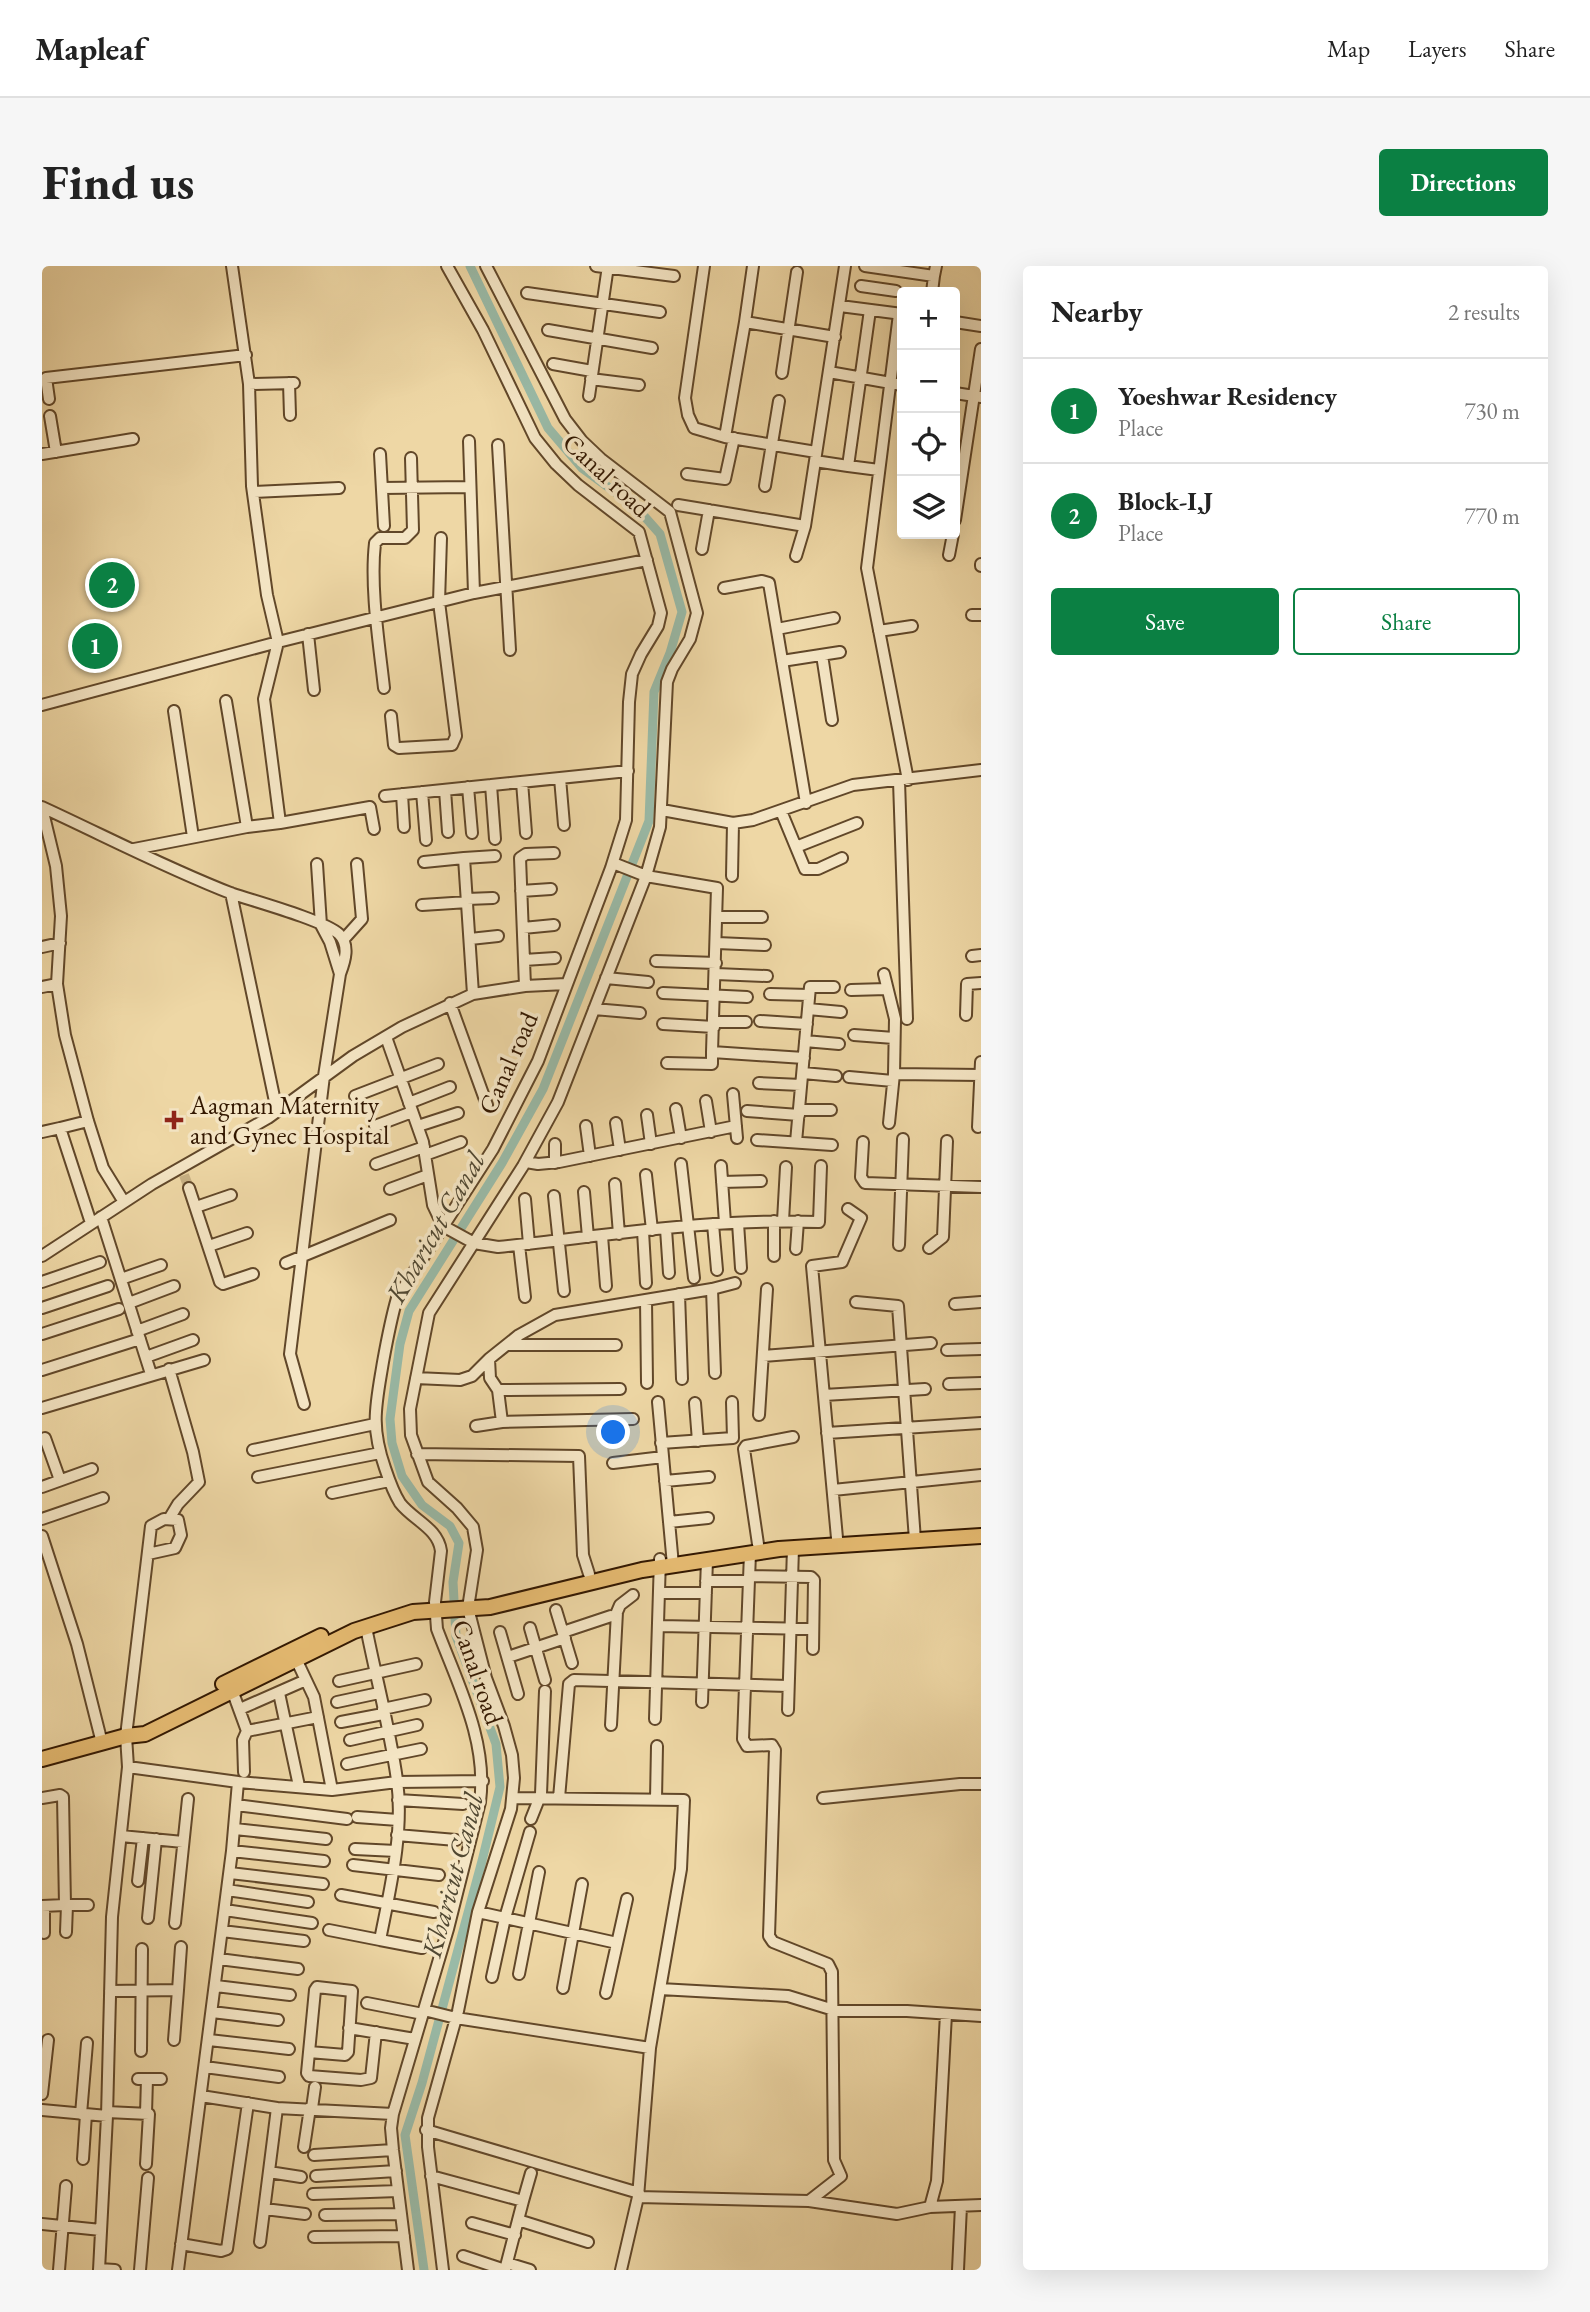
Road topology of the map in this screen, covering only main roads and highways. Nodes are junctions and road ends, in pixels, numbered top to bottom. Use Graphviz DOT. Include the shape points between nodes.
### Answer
graph roads {
  1 [pos="981,1528"];
  2 [pos="915,1536"];
  3 [pos="981,1536"];
  4 [pos="754,1549"];
  5 [pos="667,1562"];
  6 [pos="468,1605"];
  7 [pos="438,1606"];
  8 [pos="126,1736"];
  9 [pos="42,1759"];
  1 -- 2 [label="main road"];
  2 -- 3 [label="main road"];
  2 -- 4 [label="main road"];
  2 -- 4 [label="main road" via="838,1538"];
  4 -- 5 [label="main road"];
  4 -- 5 [label="main road" via="707,1560"];
  5 -- 6 [label="main road" via="589,1574"];
  5 -- 6 [label="main road" via="554,1602"];
  6 -- 7 [label="main road"];
  7 -- 8 [label="main road" via="366,1627 145,1734"];
  7 -- 8 [label="main road" via="409,1603 351,1622"];
  8 -- 9 [label="main road"];
}
